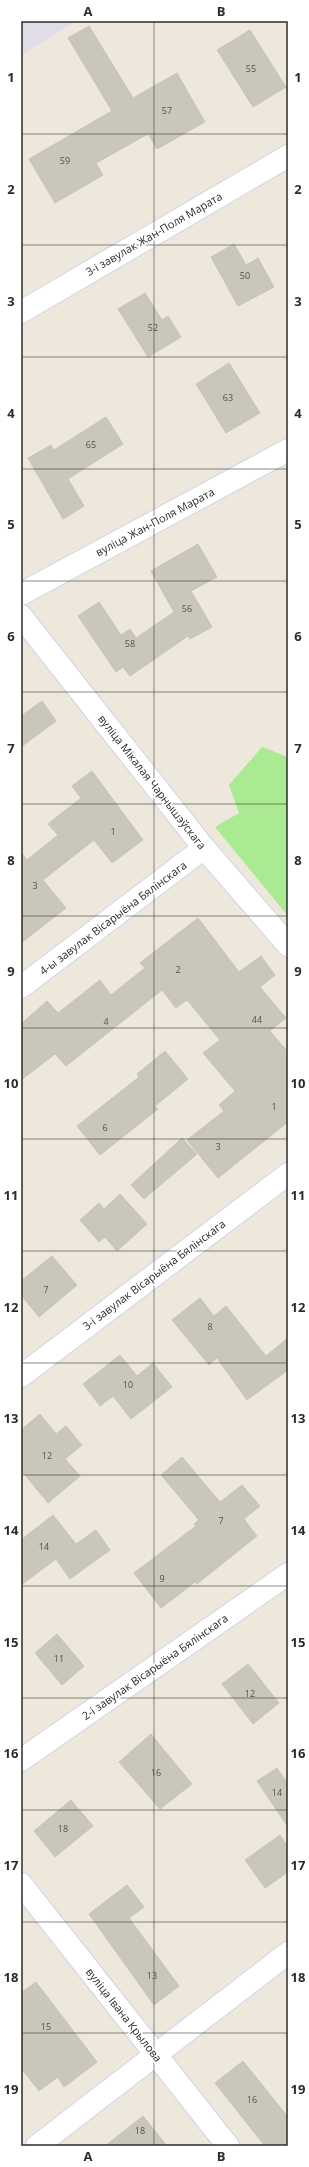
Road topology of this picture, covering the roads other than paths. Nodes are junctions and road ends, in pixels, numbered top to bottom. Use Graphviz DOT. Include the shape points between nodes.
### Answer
graph roads {
  1 [pos="288,156"];
  2 [pos="21,312"];
  3 [pos="288,450"];
  4 [pos="21,594"];
  5 [pos="21,616"];
  6 [pos="204,848"];
  7 [pos="288,945"];
  8 [pos="21,987"];
  9 [pos="288,1174"];
  10 [pos="21,1376"];
  11 [pos="288,1574"];
  12 [pos="21,1760"];
  13 [pos="21,1884"];
  14 [pos="288,1954"];
  15 [pos="156,2055"];
  16 [pos="37,2146"];
  17 [pos="228,2146"];
  1 -- 2 [label="street, 3-і завулак Жан-Поля Марата"];
  3 -- 4 [label="street, вуліца Жан-Поля Марата"];
  5 -- 6 [label="street, вуліца Мікалая Чарнышэўскага"];
  6 -- 7 [label="street, вуліца Мікалая Чарнышэўскага"];
  6 -- 8 [label="street, 4-ы завулак Вісарыёна Бялінскага"];
  9 -- 10 [label="street, 3-і завулак Вісарыёна Бялінскага"];
  11 -- 12 [label="street, 2-і завулак Вісарыёна Бялінскага"];
  13 -- 15 [label="street, вуліца Івана Крылова"];
  14 -- 15 [label="street"];
  15 -- 16 [label="street"];
  15 -- 17 [label="street, вуліца Івана Крылова"];
}
